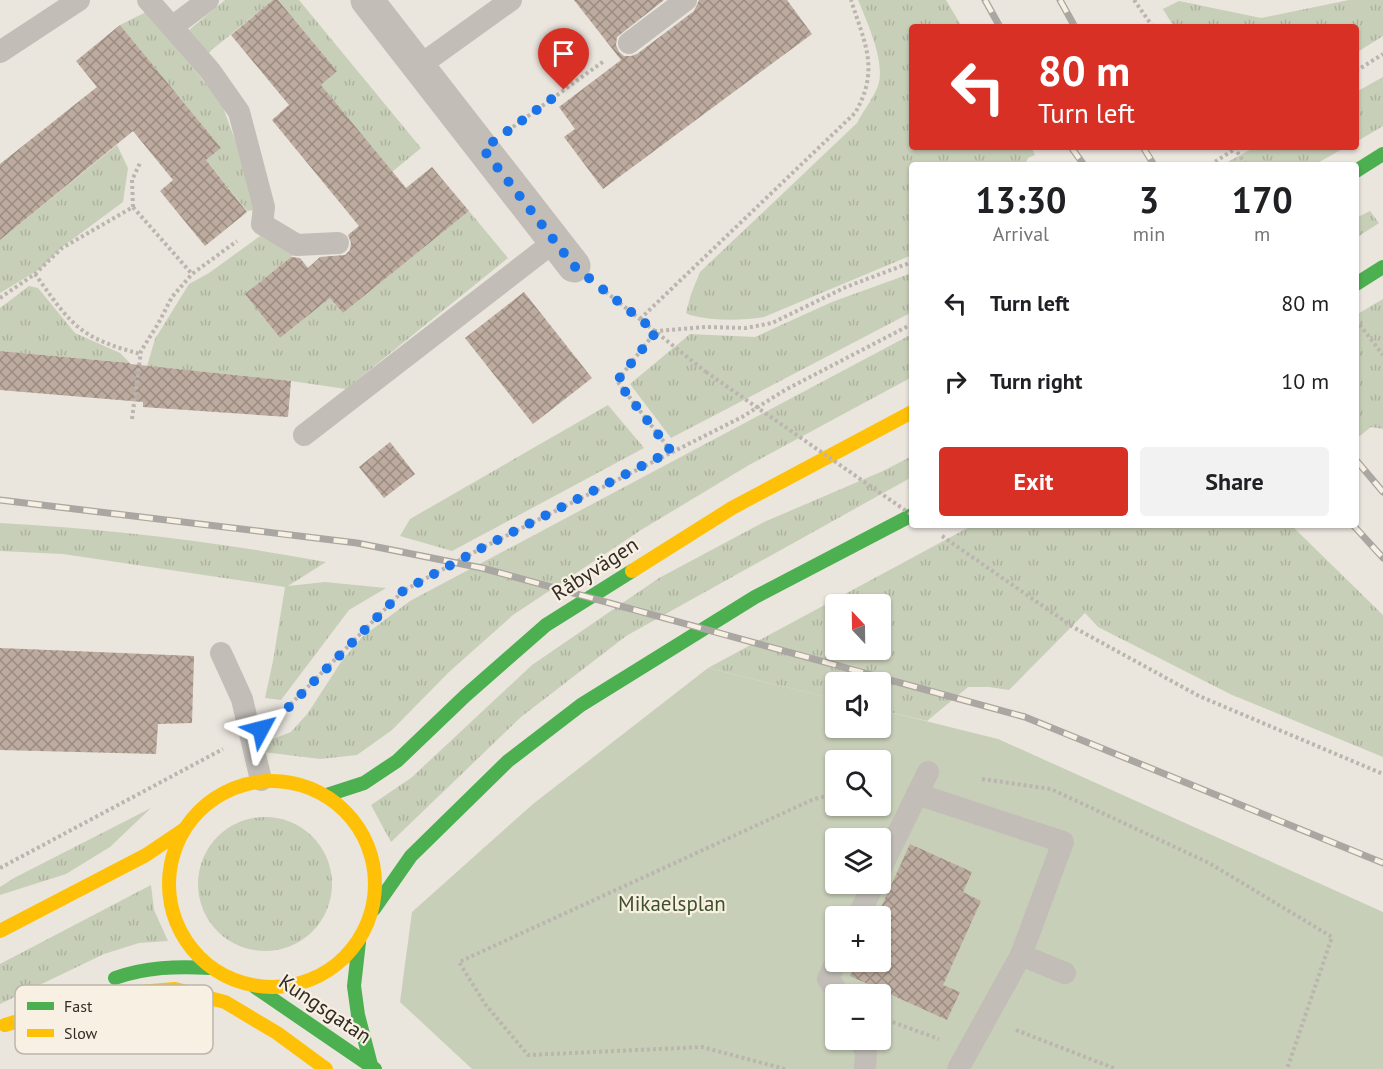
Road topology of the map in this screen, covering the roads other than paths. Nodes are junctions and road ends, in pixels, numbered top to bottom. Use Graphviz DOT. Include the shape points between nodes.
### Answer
graph roads {
  1 [pos="79,0"];
  2 [pos="148,0"];
  3 [pos="208,0"];
  4 [pos="367,0"];
  5 [pos="511,0"];
  6 [pos="686,0"];
  7 [pos="172,27"];
  8 [pos="629,43"];
  9 [pos="0,52"];
  10 [pos="419,66"];
  11 [pos="1383,154"];
  12 [pos="1359,169"];
  13 [pos="338,243"];
  14 [pos="564,254"];
  15 [pos="1383,267"];
  16 [pos="1359,282"];
  17 [pos="909,414"];
  18 [pos="304,435"];
  19 [pos="909,517"];
  20 [pos="221,653"];
  21 [pos="928,772"];
  22 [pos="261,780"];
  23 [pos="917,794"];
  24 [pos="327,795"];
  25 [pos="183,830"];
  26 [pos="891,847"];
  27 [pos="374,909"];
  28 [pos="0,931"];
  29 [pos="359,942"];
  30 [pos="1021,955"];
  31 [pos="210,968"];
  32 [pos="1065,973"];
  33 [pos="98,985"];
  34 [pos="255,987"];
  35 [pos="213,999"];
  36 [pos="865,1050"];
  37 [pos="964,1059"];
  38 [pos="373,1067"];
  39 [pos="326,1069"];
  40 [pos="865,1069"];
  1 -- 9 [label="lane"];
  2 -- 7 [label="lane"];
  3 -- 7 [label="lane"];
  4 -- 10 [label="street"];
  5 -- 10 [label="lane"];
  6 -- 8 [label="lane"];
  7 -- 13 [label="lane" via="239,112 264,207 262,224 297,245"];
  10 -- 14 [label="street"];
  11 -- 12 [label="main road"];
  14 -- 18 [label="lane"];
  15 -- 16 [label="main road"];
  17 -- 24 [label="main road, Råbyvägen" via="732,508 546,625 397,760 364,783"];
  19 -- 27 [label="main road" via="755,597 581,705 508,761 411,856"];
  20 -- 22 [label="lane" via="242,699"];
  21 -- 23 [label="lane"];
  22 -- 24 [label="main road" via="293,782"];
  22 -- 25 [label="main road" via="223,793 197,812"];
  23 -- 26 [label="lane"];
  23 -- 30 [label="lane" via="1063,843"];
  24 -- 27 [label="main road" via="354,819 366,838 376,873"];
  25 -- 28 [label="main road" via="146,855"];
  25 -- 31 [label="main road" via="170,864 169,900 185,942"];
  27 -- 29 [label="main road"];
  29 -- 34 [label="main road" via="325,974 291,987"];
  29 -- 38 [label="main road, Kungsgatan" via="354,986"];
  30 -- 32 [label="lane"];
  30 -- 37 [label="lane"];
  31 -- 33 [label="main road" via="168,966 128,972"];
  31 -- 34 [label="main road"];
  34 -- 38 [label="main road, Kungsgatan"];
  35 -- 39 [label="main road" via="277,1033"];
  36 -- 40 [label="lane"];
}
